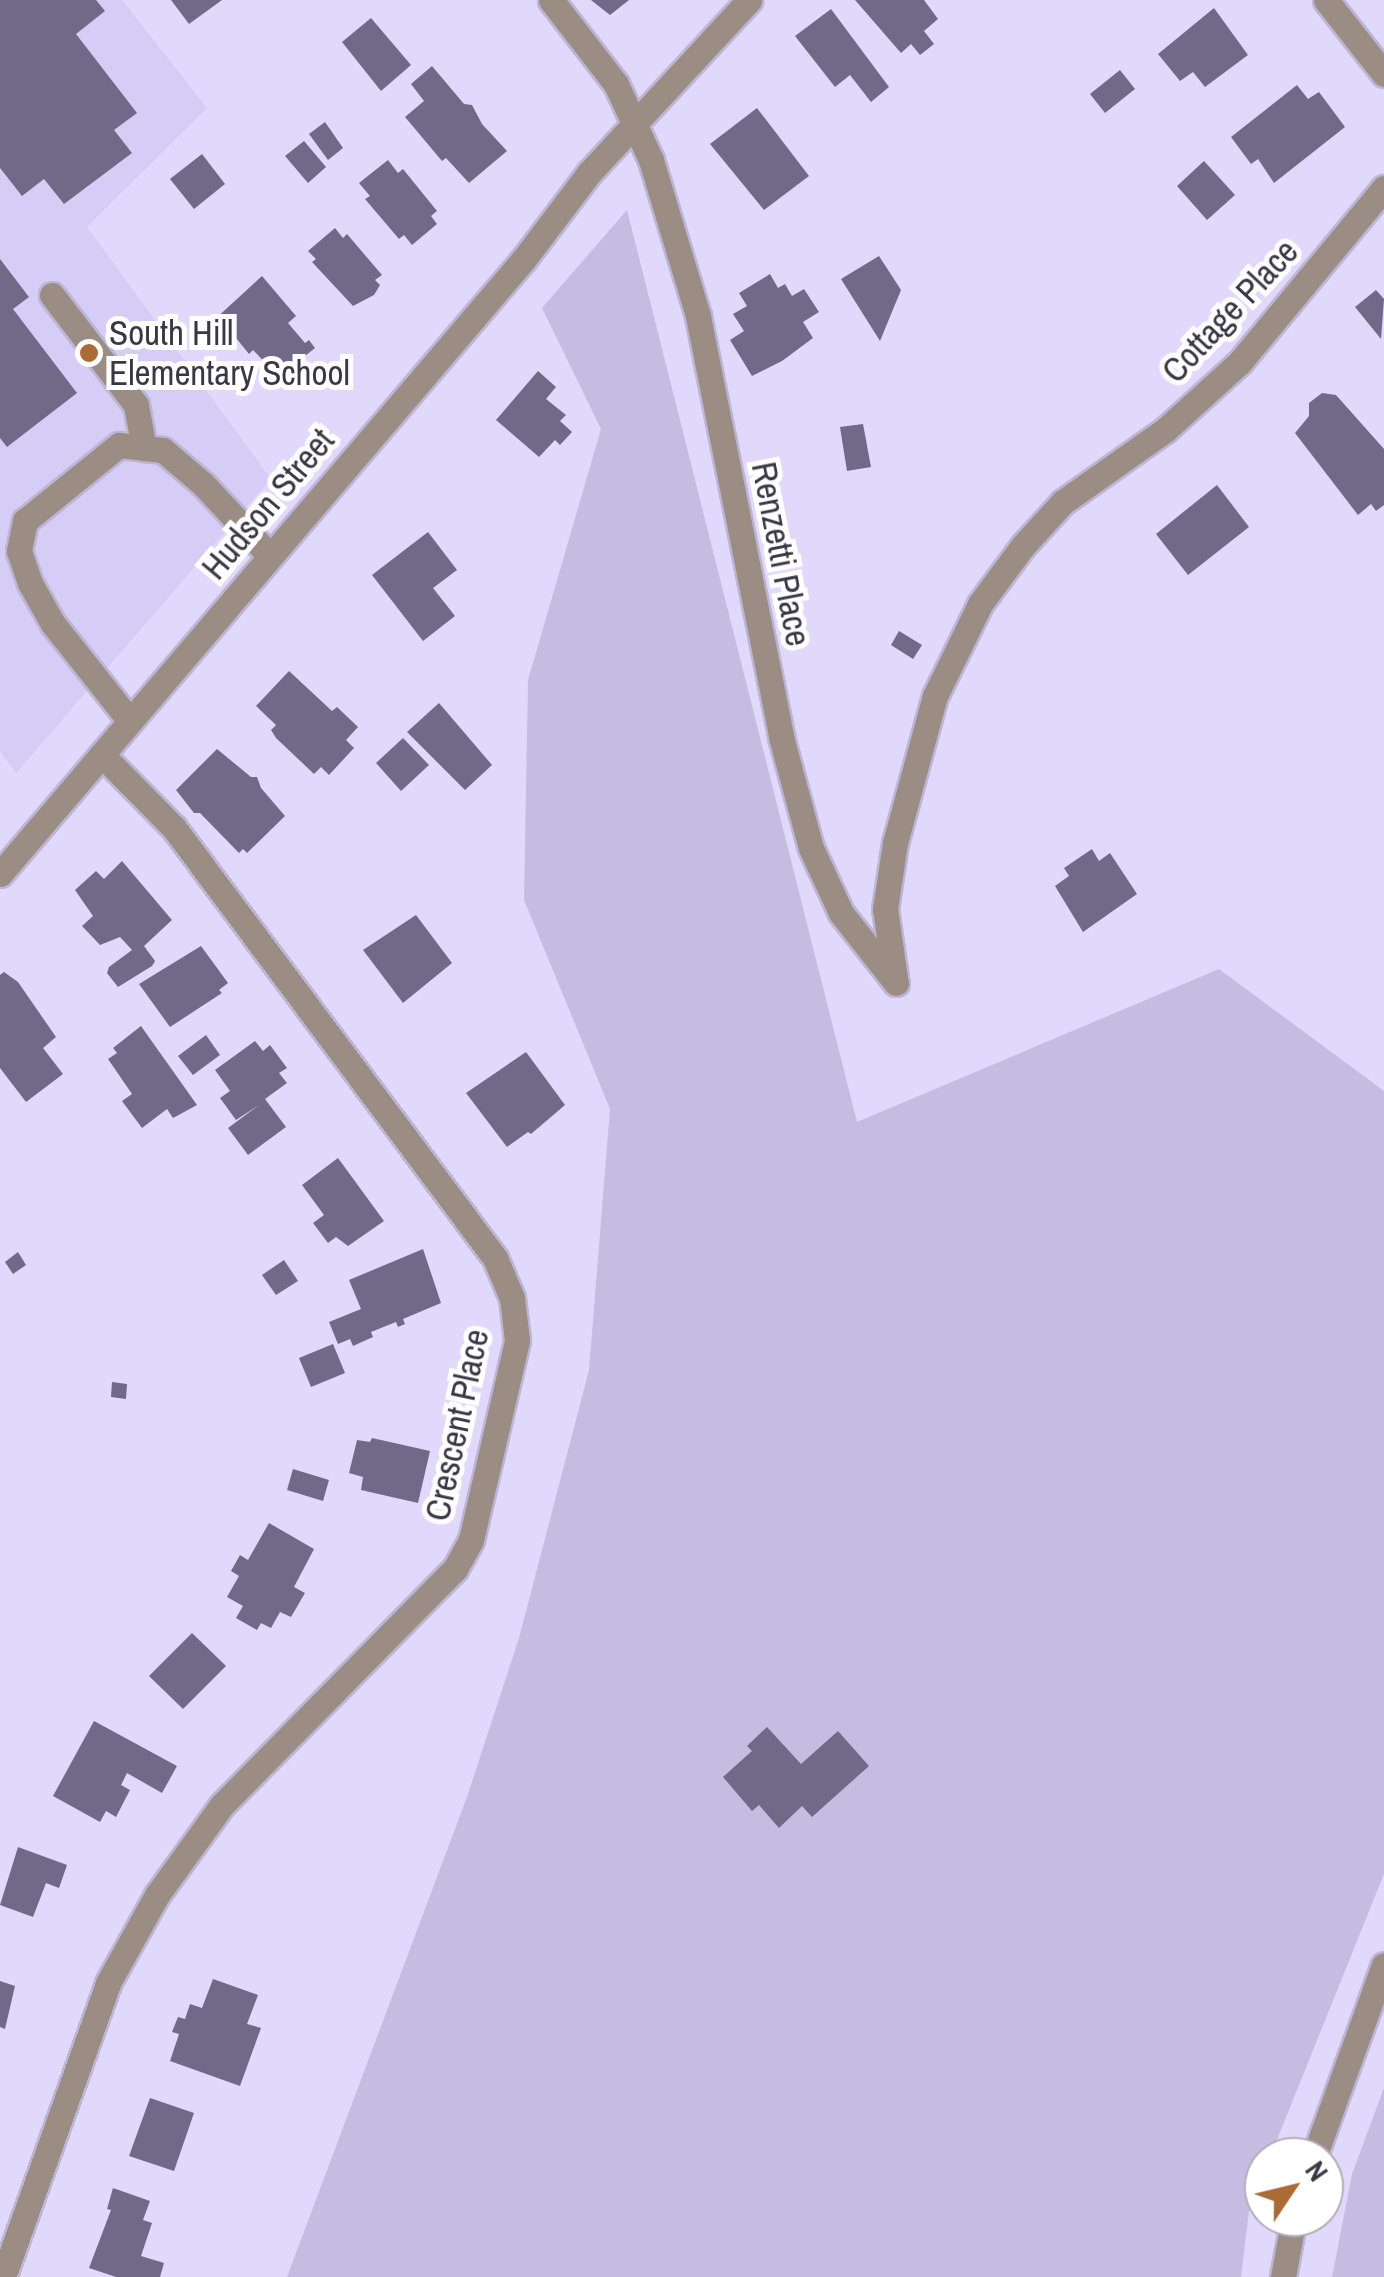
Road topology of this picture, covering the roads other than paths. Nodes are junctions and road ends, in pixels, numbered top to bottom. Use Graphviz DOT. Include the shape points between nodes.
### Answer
graph roads {
  1 [pos="552,0"];
  2 [pos="749,0"];
  3 [pos="1326,0"];
  4 [pos="1384,74"];
  5 [pos="636,121"];
  6 [pos="1384,188"];
  7 [pos="52,295"];
  8 [pos="144,448"];
  9 [pos="269,555"];
  10 [pos="130,721"];
  11 [pos="102,755"];
  12 [pos="0,874"];
  13 [pos="896,982"];
  14 [pos="1384,1965"];
  15 [pos="1321,2137"];
  16 [pos="1290,2237"];
  17 [pos="2,2277"];
  18 [pos="1282,2277"];
  1 -- 5 [label="street, Renzetti Place"];
  2 -- 5 [label="street, Hudson Street"];
  3 -- 4 [label="street"];
  5 -- 9 [label="street, Hudson Street"];
  5 -- 13 [label="street, Renzetti Place" via="698,316 781,737 811,848 841,913"];
  6 -- 13 [label="street, Cottage Place" via="1240,362 1166,430 1063,502 980,604 935,696 895,843 885,909"];
  7 -- 8 [label="street" via="136,405"];
  8 -- 9 [label="street" via="163,450 204,484"];
  8 -- 10 [label="street" via="119,445 25,521 20,551 53,624"];
  9 -- 10 [label="street, Hudson Street"];
  10 -- 11 [label="street, Hudson Street"];
  11 -- 12 [label="street, Hudson Street"];
  11 -- 17 [label="street, Crescent Place" via="174,828 495,1258 512,1298 517,1340 471,1540 455,1570 222,1805 157,1895 108,1984"];
  14 -- 15 [label="street"];
  16 -- 18 [label="street"];
}
